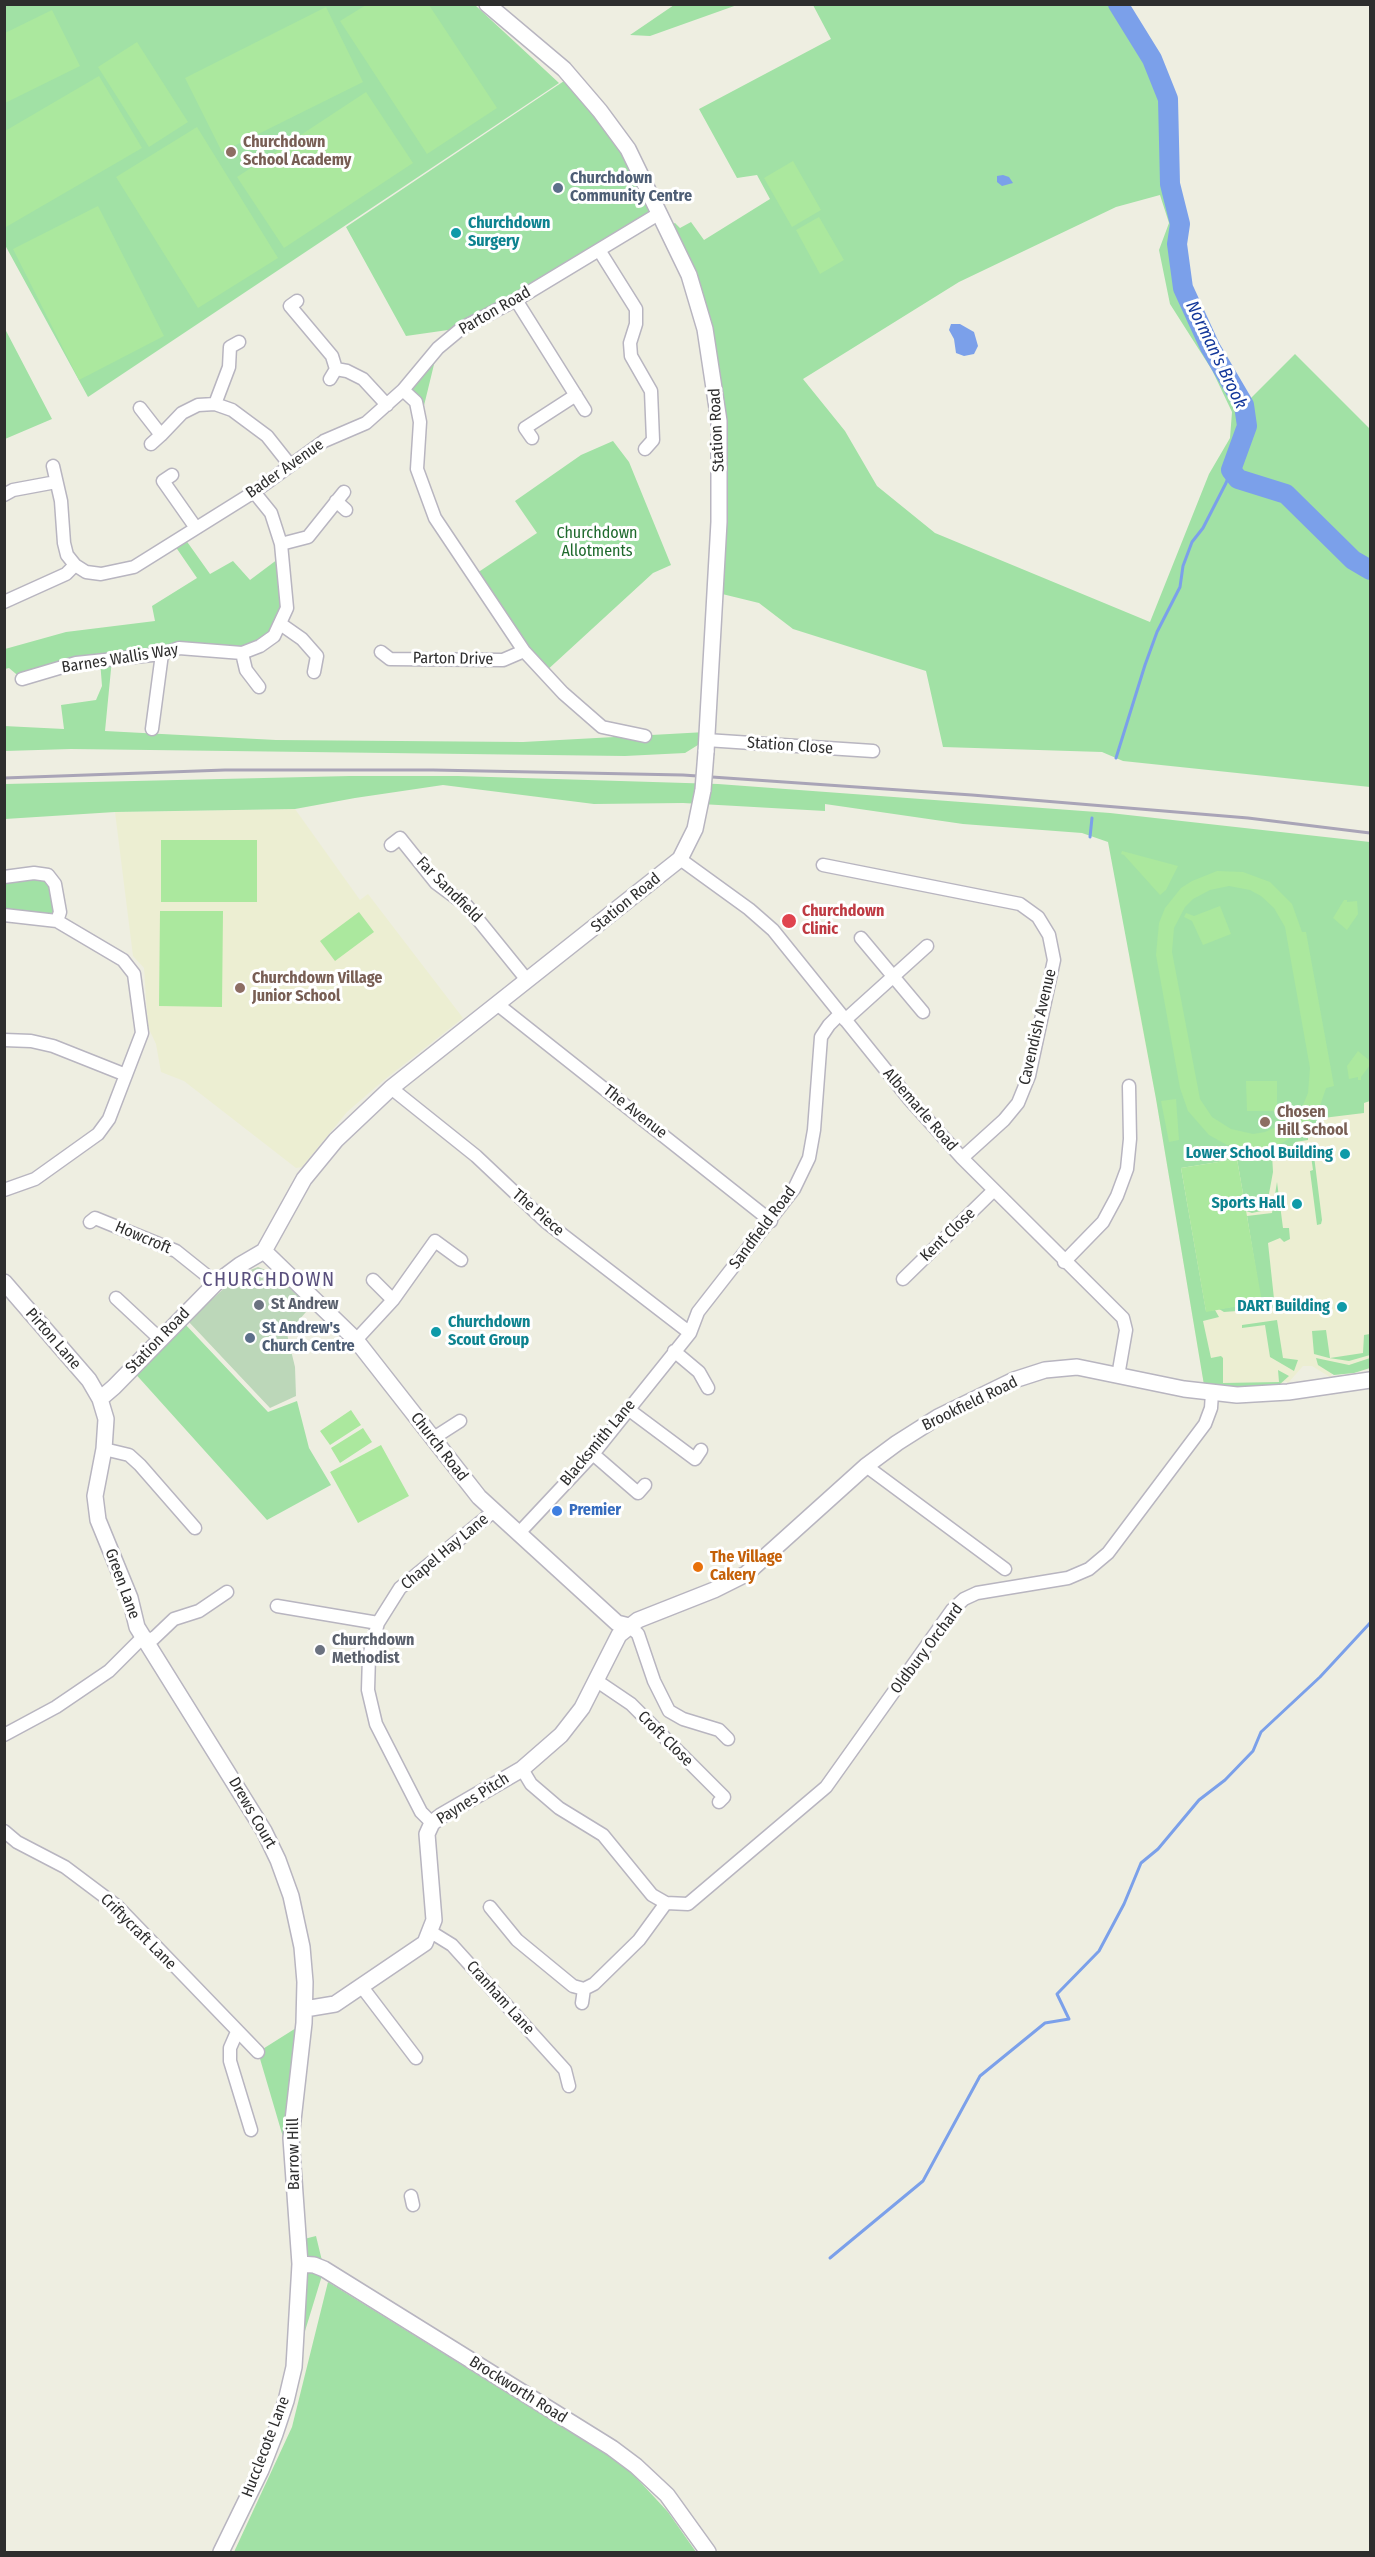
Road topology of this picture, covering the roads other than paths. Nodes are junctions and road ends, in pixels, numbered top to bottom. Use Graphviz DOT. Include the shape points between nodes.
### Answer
graph roads {
  1 [pos="487,4"];
  2 [pos="660,213"];
  3 [pos="599,250"];
  4 [pos="516,300"];
  5 [pos="297,301"];
  6 [pos="230,346"];
  7 [pos="665,388"];
  8 [pos="403,390"];
  9 [pos="651,391"];
  10 [pos="576,395"];
  11 [pos="215,404"];
  12 [pos="387,405"];
  13 [pos="140,408"];
  14 [pos="585,410"];
  15 [pos="665,434"];
  16 [pos="161,435"];
  17 [pos="532,438"];
  18 [pos="151,444"];
  19 [pos="290,465"];
  20 [pos="53,466"];
  21 [pos="172,475"];
  22 [pos="56,482"];
  23 [pos="254,492"];
  24 [pos="4,495"];
  25 [pos="342,501"];
  26 [pos="196,528"];
  27 [pos="280,544"];
  28 [pos="75,565"];
  29 [pos="5,607"];
  30 [pos="282,625"];
  31 [pos="525,651"];
  32 [pos="381,652"];
  33 [pos="242,653"];
  34 [pos="162,654"];
  35 [pos="314,672"];
  36 [pos="22,679"];
  37 [pos="259,687"];
  38 [pos="152,729"];
  39 [pos="645,736"];
  40 [pos="706,746"];
  41 [pos="873,751"];
  42 [pos="391,845"];
  43 [pos="680,859"];
  44 [pos="824,865"];
  45 [pos="4,877"];
  46 [pos="4,915"];
  47 [pos="57,921"];
  48 [pos="861,938"];
  49 [pos="927,946"];
  50 [pos="895,976"];
  51 [pos="527,980"];
  52 [pos="497,1004"];
  53 [pos="923,1012"];
  54 [pos="843,1017"];
  55 [pos="4,1040"];
  56 [pos="126,1075"];
  57 [pos="1129,1086"];
  58 [pos="391,1088"];
  59 [pos="1143,1105"];
  60 [pos="1130,1106"];
  61 [pos="962,1158"];
  62 [pos="5,1189"];
  63 [pos="993,1191"];
  64 [pos="94,1216"];
  65 [pos="771,1221"];
  66 [pos="264,1251"];
  67 [pos="461,1260"];
  68 [pos="1065,1262"];
  69 [pos="903,1279"];
  70 [pos="373,1281"];
  71 [pos="4,1282"];
  72 [pos="216,1283"];
  73 [pos="393,1300"];
  74 [pos="119,1306"];
  75 [pos="690,1333"];
  76 [pos="160,1339"];
  77 [pos="356,1340"];
  78 [pos="674,1351"];
  79 [pos="1118,1376"];
  80 [pos="1371,1380"];
  81 [pos="708,1388"];
  82 [pos="1212,1393"];
  83 [pos="100,1399"];
  84 [pos="628,1409"];
  85 [pos="460,1421"];
  86 [pos="432,1439"];
  87 [pos="104,1449"];
  88 [pos="593,1454"];
  89 [pos="695,1458"];
  90 [pos="866,1466"];
  91 [pos="638,1493"];
  92 [pos="494,1511"];
  93 [pos="195,1528"];
  94 [pos="519,1533"];
  95 [pos="1005,1569"];
  96 [pos="227,1592"];
  97 [pos="277,1606"];
  98 [pos="378,1623"];
  99 [pos="628,1626"];
  100 [pos="142,1638"];
  101 [pos="597,1681"];
  102 [pos="723,1730"];
  103 [pos="4,1735"];
  104 [pos="522,1769"];
  105 [pos="719,1802"];
  106 [pos="432,1823"];
  107 [pos="4,1831"];
  108 [pos="666,1903"];
  109 [pos="485,1923"];
  110 [pos="431,1932"];
  111 [pos="362,1988"];
  112 [pos="584,1989"];
  113 [pos="582,2003"];
  114 [pos="304,2009"];
  115 [pos="237,2032"];
  116 [pos="258,2052"];
  117 [pos="416,2058"];
  118 [pos="569,2086"];
  119 [pos="251,2130"];
  120 [pos="300,2264"];
  121 [pos="221,2553"];
  122 [pos="708,2553"];
  1 -- 2 [label="street" via="564,69 600,111 628,149"];
  2 -- 3 [label="street, Parton Road"];
  2 -- 40 [label="street, Station Road" via="689,275 702,318 719,421 719,522"];
  3 -- 4 [label="street, Parton Road"];
  3 -- 9 [label="street" via="636,309 631,357"];
  4 -- 8 [label="street, Parton Road" via="462,328 438,348"];
  4 -- 10 [label="street"];
  5 -- 12 [label="street" via="290,306 332,356 333,374 347,371 363,379"];
  6 -- 11 [label="street" via="229,367"];
  7 -- 9 [label="street"];
  8 -- 12 [label="street, Bader Avenue"];
  8 -- 31 [label="street" via="416,402 420,422 417,469 435,518"];
  9 -- 15 [label="street" via="649,444"];
  10 -- 14 [label="street"];
  10 -- 17 [label="street" via="525,428"];
  11 -- 16 [label="street" via="198,405 182,413"];
  11 -- 19 [label="street" via="232,410 267,435"];
  12 -- 19 [label="street, Bader Avenue" via="366,423 324,441"];
  13 -- 16 [label="street"];
  16 -- 18 [label="street"];
  19 -- 23 [label="street, Bader Avenue"];
  20 -- 22 [label="street"];
  21 -- 26 [label="street" via="163,481"];
  22 -- 24 [label="street"];
  22 -- 28 [label="street" via="64,543"];
  23 -- 26 [label="street, Bader Avenue"];
  23 -- 27 [label="street" via="271,513"];
  25 -- 27 [label="street" via="308,537"];
  26 -- 28 [label="street, Bader Avenue" via="134,567 101,574 86,572"];
  27 -- 30 [label="street" via="287,608"];
  28 -- 29 [label="street" via="66,574"];
  30 -- 33 [label="street" via="260,646"];
  30 -- 35 [label="street" via="302,639 316,656"];
  31 -- 32 [label="street, Parton Drive" via="503,660 390,659"];
  31 -- 39 [label="street" via="563,693 602,727"];
  33 -- 34 [label="street, Barnes Wallis Way" via="179,648"];
  33 -- 37 [label="street" via="246,670"];
  34 -- 36 [label="street, Barnes Wallis Way" via="76,663"];
  34 -- 38 [label="street"];
  40 -- 41 [label="street, Station Close"];
  40 -- 43 [label="street, Station Road, bridge" via="695,828"];
  42 -- 51 [label="street, Far Sandfield" via="400,838 436,883 468,906"];
  43 -- 51 [label="street, Station Road"];
  43 -- 54 [label="street, Albemarle Road" via="773,930"];
  44 -- 61 [label="street, Cavendish Avenue" via="1020,904 1038,917 1049,935 1054,960 1026,1085 1004,1120"];
  45 -- 47 [label="street" via="48,875 55,884 60,912"];
  46 -- 47 [label="street"];
  47 -- 56 [label="street" via="123,960 134,974 142,1033"];
  48 -- 50 [label="street"];
  49 -- 50 [label="street, Sandfield Road"];
  50 -- 53 [label="street"];
  50 -- 54 [label="street, Sandfield Road"];
  51 -- 52 [label="street, Station Road"];
  52 -- 58 [label="street, Station Road"];
  52 -- 65 [label="street, The Avenue"];
  54 -- 61 [label="street, Albemarle Road"];
  54 -- 65 [label="street, Sandfield Road" via="829,1025 821,1037 808,1158 794,1189"];
  55 -- 56 [label="street" via="53,1046"];
  56 -- 62 [label="street" via="109,1119 98,1134 35,1179"];
  57 -- 60 [label="street"];
  58 -- 66 [label="street, Station Road" via="336,1140 304,1179"];
  58 -- 75 [label="street, The Piece" via="476,1156 546,1222"];
  59 -- 60 [label="street"];
  60 -- 68 [label="street" via="1127,1169 1117,1196 1102,1221"];
  61 -- 63 [label="street, Albemarle Road"];
  63 -- 68 [label="street, Albemarle Road"];
  63 -- 69 [label="street, Kent Close"];
  64 -- 72 [label="street, Howcroft" via="176,1251"];
  65 -- 75 [label="street, Sandfield Road" via="699,1312"];
  66 -- 72 [label="street, Station Road"];
  66 -- 77 [label="street, Church Road"];
  67 -- 73 [label="street" via="435,1241"];
  68 -- 79 [label="street, Albemarle Road" via="1123,1318 1126,1330"];
  70 -- 73 [label="street"];
  71 -- 83 [label="street, Pirton Lane" via="89,1380"];
  72 -- 76 [label="street, Station Road"];
  73 -- 77 [label="street"];
  74 -- 76 [label="street"];
  75 -- 78 [label="street, Blacksmith Lane"];
  76 -- 83 [label="street, Station Road"];
  77 -- 86 [label="street, Church Road"];
  78 -- 81 [label="street" via="699,1372"];
  78 -- 84 [label="street, Blacksmith Lane"];
  79 -- 82 [label="street, Brookfield Road"];
  79 -- 90 [label="street, Brookfield Road" via="1077,1367 1045,1370 1014,1380 938,1417"];
  80 -- 82 [label="street, Brookfield Road" via="1277,1393"];
  82 -- 108 [label="street, Oldbury Orchard" via="1205,1424 1108,1553 1089,1569 1068,1578 977,1593 964,1599 952,1610 826,1787 688,1904"];
  83 -- 87 [label="street, Green Lane" via="106,1419"];
  84 -- 88 [label="street, Blacksmith Lane"];
  84 -- 89 [label="street"];
  85 -- 86 [label="street"];
  86 -- 92 [label="street, Church Road"];
  87 -- 93 [label="street" via="129,1455"];
  87 -- 100 [label="street, Green Lane" via="94,1496 98,1520"];
  88 -- 91 [label="street"];
  88 -- 94 [label="street, Blacksmith Lane"];
  90 -- 95 [label="street"];
  90 -- 99 [label="street, Brookfield Road" via="746,1574"];
  92 -- 94 [label="street, Church Road"];
  92 -- 98 [label="street, Chapel Hay Lane" via="400,1588"];
  94 -- 99 [label="street, Church Road" via="617,1623"];
  96 -- 100 [label="street" via="199,1611 174,1619 153,1639"];
  97 -- 98 [label="street"];
  98 -- 106 [label="street, Chapel Hay Lane" via="369,1656 368,1682 376,1724 421,1812"];
  99 -- 101 [label="street, Paynes Pitch" via="619,1635"];
  99 -- 102 [label="street" via="638,1634 669,1711"];
  100 -- 103 [label="street, Green Lane" via="109,1671 56,1707"];
  100 -- 114 [label="street, Drews Court" via="243,1796 278,1860 303,1947"];
  101 -- 104 [label="street, Paynes Pitch" via="561,1735"];
  101 -- 105 [label="street, Croft Close" via="631,1704 724,1797"];
  104 -- 106 [label="street, Paynes Pitch"];
  104 -- 108 [label="street" via="531,1784 560,1808 603,1836 652,1895"];
  106 -- 110 [label="street, Paynes Pitch" via="427,1834 434,1920"];
  107 -- 115 [label="street, Criftycraft Lane" via="65,1867 117,1906"];
  108 -- 112 [label="street" via="639,1940"];
  109 -- 112 [label="street" via="493,1910 517,1940 573,1986"];
  110 -- 111 [label="street" via="425,1943"];
  110 -- 118 [label="street, Cranham Lane" via="452,1945 565,2070"];
  111 -- 114 [label="street" via="335,2004"];
  111 -- 117 [label="street"];
  112 -- 113 [label="street"];
  114 -- 120 [label="street, Barrow Hill" via="291,2138"];
  115 -- 116 [label="street, Criftycraft Lane"];
  115 -- 119 [label="street" via="230,2048 230,2061"];
  120 -- 121 [label="street, Hucclecote Lane" via="294,2367 286,2401 261,2470"];
  120 -- 122 [label="street, Brockworth Road" via="324,2270 612,2448 667,2495"];
}
